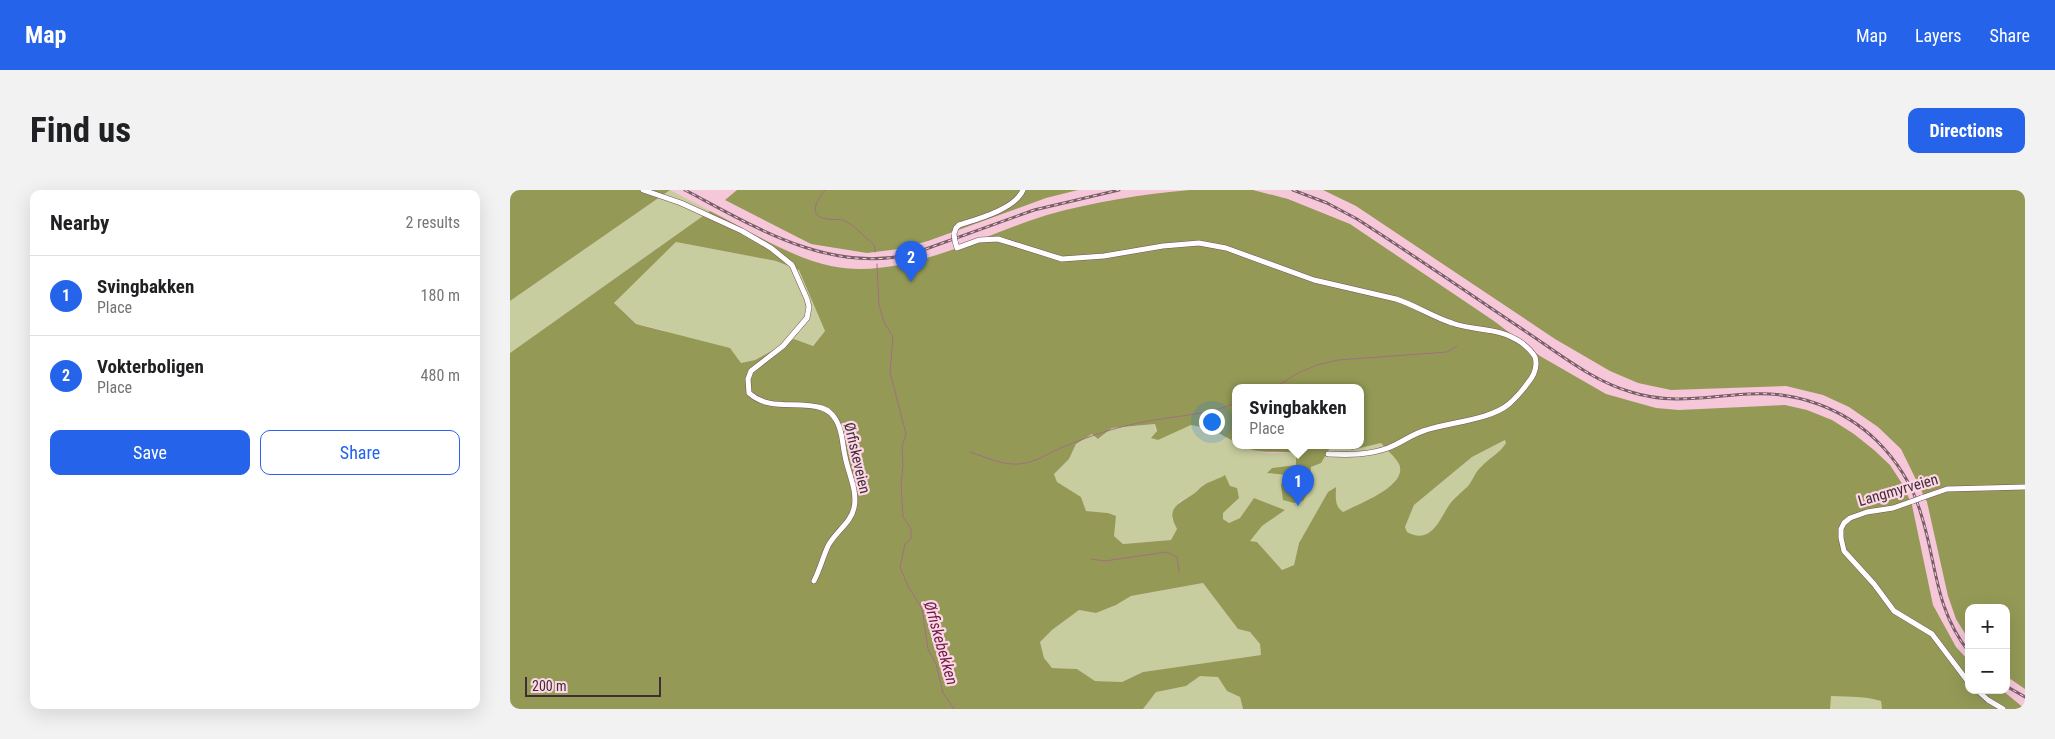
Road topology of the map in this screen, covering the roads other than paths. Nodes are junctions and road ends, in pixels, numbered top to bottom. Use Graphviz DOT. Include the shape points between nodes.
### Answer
graph roads {
  1 [pos="643,190"];
  2 [pos="1023,190"];
  3 [pos="1328,454"];
  4 [pos="2025,488"];
  5 [pos="814,581"];
  6 [pos="1965,678"];
  7 [pos="1981,694"];
  8 [pos="2003,709"];
  1 -- 5 [label="street, Ørfiskeveien" via="681,203 772,248 792,265 807,299 807,318 783,346 751,370 748,379 749,393 757,401 822,408 830,411 839,425 852,479 854,510 828,546"];
  2 -- 3 [label="street, bridge" via="1017,200 956,228 957,248 980,240 998,239 1062,259 1180,244 1210,244 1314,280 1396,299 1456,325 1504,332 1526,346 1535,357 1535,372 1530,381 1502,408 1425,430 1374,452"];
  4 -- 6 [label="street, Langmyrveien, bridge" via="1947,489 1893,508 1850,518 1841,529 1844,551 1894,611 1932,634"];
  7 -- 8 [label="street"];
}
